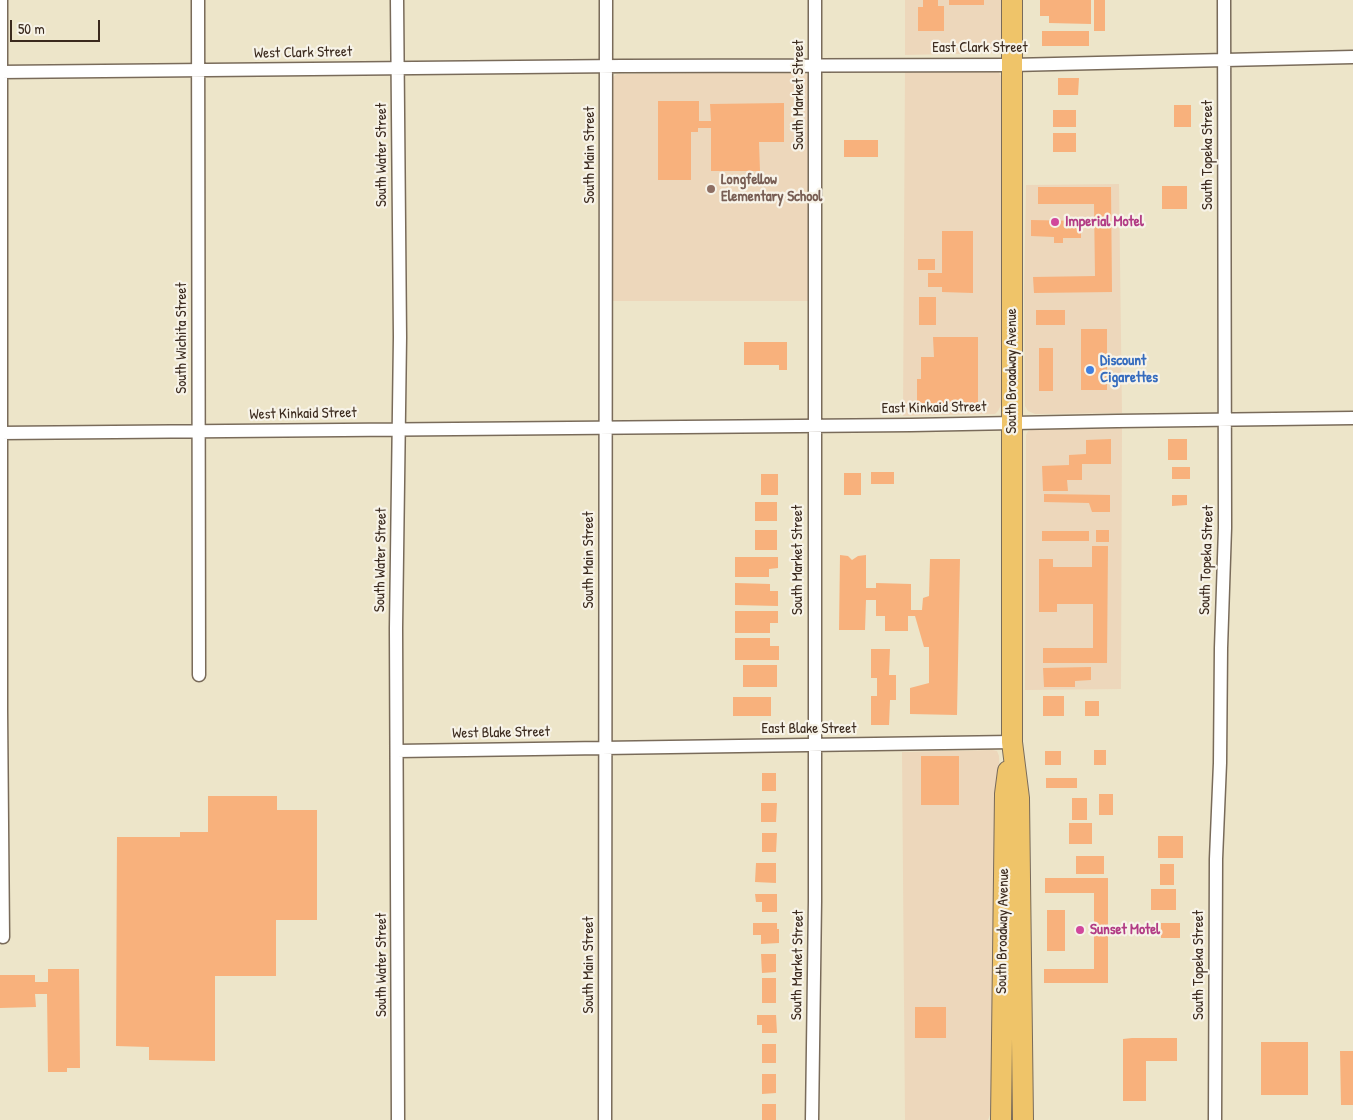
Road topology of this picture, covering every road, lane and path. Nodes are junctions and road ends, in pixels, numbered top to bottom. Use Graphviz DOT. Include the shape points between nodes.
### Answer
graph roads {
  1 [pos="1,0"];
  2 [pos="198,0"];
  3 [pos="397,0"];
  4 [pos="606,0"];
  5 [pos="815,0"];
  6 [pos="1012,0"];
  7 [pos="1224,0"];
  8 [pos="1353,57"];
  9 [pos="1224,60"];
  10 [pos="815,65"];
  11 [pos="1012,65"];
  12 [pos="606,66"];
  13 [pos="398,68"];
  14 [pos="198,71"];
  15 [pos="0,72"];
  16 [pos="1353,418"];
  17 [pos="1225,420"];
  18 [pos="1013,423"];
  19 [pos="814,425"];
  20 [pos="606,427"];
  21 [pos="398,429"];
  22 [pos="198,431"];
  23 [pos="0,434"];
  24 [pos="199,675"];
  25 [pos="1,710"];
  26 [pos="1012,742"];
  27 [pos="814,745"];
  28 [pos="606,747"];
  29 [pos="397,751"];
  30 [pos="3,937"];
  31 [pos="398,1120"];
  32 [pos="605,1120"];
  33 [pos="812,1120"];
  34 [pos="1001,1120"];
  35 [pos="1023,1120"];
  36 [pos="1215,1120"];
  1 -- 15 [label="street"];
  2 -- 14 [label="street, South Wichita Street"];
  3 -- 13 [label="street, South Water Street"];
  4 -- 12 [label="street, South Main Street"];
  5 -- 10 [label="street, South Market Street"];
  6 -- 11 [label="main road, South Broadway Avenue"];
  7 -- 9 [label="street, South Topeka Street"];
  8 -- 9 [label="street, East Clark Street"];
  9 -- 11 [label="street, East Clark Street"];
  9 -- 17 [label="street, South Topeka Street"];
  10 -- 11 [label="street, East Clark Street"];
  10 -- 12 [label="street, East Clark Street"];
  10 -- 19 [label="street, South Market Street"];
  11 -- 18 [label="main road, South Broadway Avenue"];
  12 -- 13 [label="street, West Clark Street"];
  12 -- 20 [label="street, South Main Street"];
  13 -- 14 [label="street, West Clark Street"];
  13 -- 21 [label="street, South Water Street"];
  14 -- 15 [label="street, West Clark Street"];
  14 -- 22 [label="street, South Wichita Street"];
  15 -- 23 [label="street"];
  16 -- 17 [label="street, East Kinkaid Street"];
  17 -- 18 [label="street, East Kinkaid Street"];
  17 -- 36 [label="street, South Topeka Street" via="1216,860"];
  18 -- 19 [label="street, East Kinkaid Street"];
  18 -- 26 [label="main road, South Broadway Avenue"];
  19 -- 20 [label="street, East Kinkaid Street"];
  19 -- 27 [label="street, South Market Street"];
  20 -- 21 [label="street, West Kinkaid Street"];
  20 -- 28 [label="street, South Main Street"];
  21 -- 22 [label="street, West Kinkaid Street"];
  21 -- 29 [label="street, South Water Street"];
  22 -- 23 [label="street, West Kinkaid Street"];
  22 -- 24 [label="street, South Wichita Street"];
  23 -- 25 [label="street"];
  25 -- 30 [label="street"];
  26 -- 27 [label="street, East Blake Street"];
  26 -- 34 [label="main road, South Broadway Avenue" via="1005,794"];
  26 -- 35 [label="main road, South Broadway Avenue" via="1019,798"];
  27 -- 28 [label="street, East Blake Street"];
  27 -- 33 [label="street, South Market Street"];
  28 -- 29 [label="street, West Blake Street"];
  28 -- 32 [label="street, South Main Street"];
  29 -- 31 [label="street, South Water Street"];
}
